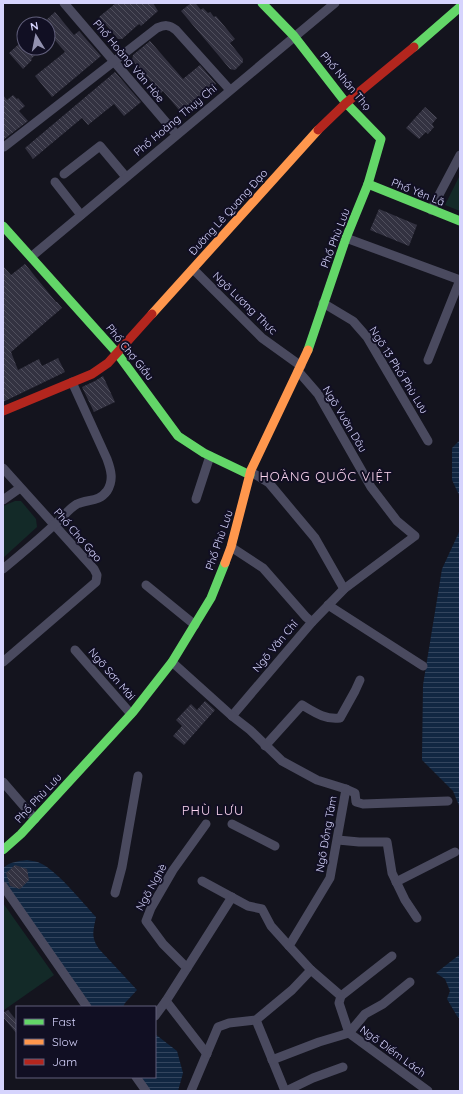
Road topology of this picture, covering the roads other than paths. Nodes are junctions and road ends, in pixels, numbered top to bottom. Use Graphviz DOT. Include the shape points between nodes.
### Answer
graph roads {
  1 [pos="64,3"];
  2 [pos="262,3"];
  3 [pos="335,3"];
  4 [pos="460,7"];
  5 [pos="294,36"];
  6 [pos="114,61"];
  7 [pos="230,90"];
  8 [pos="346,103"];
  9 [pos="176,134"];
  10 [pos="4,147"];
  11 [pos="460,155"];
  12 [pos="64,174"];
  13 [pos="126,177"];
  14 [pos="55,182"];
  15 [pos="368,184"];
  16 [pos="431,210"];
  17 [pos="81,215"];
  18 [pos="460,221"];
  19 [pos="3,226"];
  20 [pos="346,238"];
  21 [pos="31,256"];
  22 [pos="193,269"];
  23 [pos="460,280"];
  24 [pos="324,303"];
  25 [pos="117,353"];
  26 [pos="428,360"];
  27 [pos="299,369"];
  28 [pos="72,382"];
  29 [pos="3,411"];
  30 [pos="428,441"];
  31 [pos="210,456"];
  32 [pos="3,468"];
  33 [pos="250,474"];
  34 [pos="20,488"];
  35 [pos="196,499"];
  36 [pos="3,500"];
  37 [pos="54,525"];
  38 [pos="232,547"];
  39 [pos="3,569"];
  40 [pos="146,585"];
  41 [pos="344,589"];
  42 [pos="328,605"];
  43 [pos="312,622"];
  44 [pos="195,625"];
  45 [pos="75,650"];
  46 [pos="3,662"];
  47 [pos="172,662"];
  48 [pos="424,666"];
  49 [pos="360,680"];
  50 [pos="131,714"];
  51 [pos="232,716"];
  52 [pos="265,746"];
  53 [pos="138,776"];
  54 [pos="3,782"];
  55 [pos="346,789"];
  56 [pos="448,801"];
  57 [pos="35,819"];
  58 [pos="206,824"];
  59 [pos="232,824"];
  60 [pos="338,840"];
  61 [pos="275,846"];
  62 [pos="3,850"];
  63 [pos="455,852"];
  64 [pos="202,881"];
  65 [pos="396,882"];
  66 [pos="3,886"];
  67 [pos="115,893"];
  68 [pos="232,897"];
  69 [pos="417,918"];
  70 [pos="289,946"];
  71 [pos="392,956"];
  72 [pos="187,968"];
  73 [pos="311,970"];
  74 [pos="410,982"];
  75 [pos="341,996"];
  76 [pos="166,1001"];
  77 [pos="86,1006"];
  78 [pos="156,1015"];
  79 [pos="256,1020"];
  80 [pos="349,1033"];
  81 [pos="207,1054"];
  82 [pos="272,1060"];
  83 [pos="343,1067"];
  84 [pos="137,1078"];
  85 [pos="146,1091"];
  86 [pos="191,1091"];
  87 [pos="286,1091"];
  88 [pos="428,1091"];
  1 -- 6 [label="street, Phố Hoàng Văn Hòe"];
  2 -- 5 [label="main road, Phố Nhân Thọ"];
  3 -- 5 [label="street, Phố Hoàng Thụy Chi"];
  4 -- 8 [label="main road, Đường Lê Quang Đạo"];
  5 -- 7 [label="street, Phố Hoàng Thụy Chi"];
  5 -- 8 [label="main road, Phố Nhân Thọ"];
  6 -- 7 [label="street" via="157,28 169,25"];
  6 -- 9 [label="street, Phố Hoàng Văn Hòe"];
  6 -- 10 [label="street"];
  7 -- 9 [label="street, Phố Hoàng Thụy Chi"];
  8 -- 15 [label="main road, Phố Nhân Thọ" via="381,139"];
  8 -- 22 [label="main road, Đường Lê Quang Đạo" via="321,126"];
  9 -- 13 [label="street, Phố Hoàng Thụy Chi"];
  11 -- 16 [label="street"];
  12 -- 13 [label="street" via="100,146"];
  13 -- 17 [label="street, Phố Hoàng Thụy Chi"];
  14 -- 17 [label="street"];
  15 -- 16 [label="main road, Phố Yên Lã"];
  15 -- 20 [label="main road, Phố Phù Lưu"];
  16 -- 18 [label="main road, Phố Yên Lã"];
  17 -- 21 [label="street, Phố Hoàng Thụy Chi"];
  19 -- 21 [label="main road, Phố Chợ Giầu"];
  20 -- 23 [label="street"];
  20 -- 24 [label="main road, Phố Phù Lưu"];
  21 -- 25 [label="main road, Phố Chợ Giầu"];
  22 -- 25 [label="main road, Đường Lê Quang Đạo"];
  22 -- 27 [label="street, Ngõ Lương Thực" via="262,338"];
  23 -- 26 [label="street"];
  24 -- 27 [label="main road, Phố Phù Lưu"];
  24 -- 30 [label="street, Ngõ 13 Phố Phù Lưu" via="353,321 367,337"];
  25 -- 28 [label="main road, Đường Lê Quang Đạo" via="92,374"];
  25 -- 31 [label="main road, Phố Chợ Giầu" via="178,436"];
  27 -- 33 [label="main road, Phố Phù Lưu"];
  27 -- 41 [label="street, Ngõ Vườn Dâu" via="318,394 371,487 397,521 415,536"];
  28 -- 29 [label="main road, Đường Lê Quang Đạo"];
  28 -- 37 [label="street" via="107,459 112,479 103,496 79,503"];
  31 -- 33 [label="main road, Phố Chợ Giầu"];
  31 -- 35 [label="street"];
  32 -- 34 [label="street, Phố Chợ Gạo"];
  33 -- 38 [label="main road, Phố Phù Lưu"];
  33 -- 41 [label="street" via="270,483 315,538"];
  34 -- 36 [label="street"];
  34 -- 37 [label="street, Phố Chợ Gạo"];
  37 -- 39 [label="street"];
  37 -- 46 [label="street, Phố Chợ Gạo" via="94,569 96,582"];
  38 -- 43 [label="street, Ngõ Văn Chỉ" via="263,568"];
  38 -- 44 [label="main road, Phố Phù Lưu" via="211,598"];
  40 -- 44 [label="street"];
  41 -- 42 [label="street"];
  42 -- 43 [label="street"];
  42 -- 48 [label="street"];
  43 -- 51 [label="street, Ngõ Văn Chỉ"];
  44 -- 47 [label="main road, Phố Phù Lưu"];
  45 -- 50 [label="street, Ngõ Sơn Mài"];
  47 -- 50 [label="main road, Phố Phù Lưu"];
  47 -- 51 [label="street, Ngõ Đồng Tâm"];
  49 -- 52 [label="street" via="340,718 321,716 302,705"];
  50 -- 57 [label="main road, Phố Phù Lưu"];
  51 -- 52 [label="street, Ngõ Đồng Tâm"];
  52 -- 55 [label="street, Ngõ Đồng Tâm" via="282,761 301,772"];
  53 -- 67 [label="street" via="122,868"];
  54 -- 57 [label="street"];
  55 -- 56 [label="street" via="356,793 356,802 363,804"];
  55 -- 60 [label="street, Ngõ Đồng Tâm"];
  57 -- 62 [label="main road, Phố Phù Lưu"];
  58 -- 72 [label="street, Ngõ Nghè" via="173,870 146,921 163,944"];
  59 -- 61 [label="street"];
  60 -- 65 [label="street" via="387,842"];
  60 -- 70 [label="street, Ngõ Đồng Tâm" via="330,878"];
  63 -- 65 [label="street"];
  64 -- 68 [label="street"];
  65 -- 69 [label="street"];
  66 -- 77 [label="street"];
  68 -- 70 [label="street" via="248,906 262,908 271,926"];
  68 -- 72 [label="street"];
  70 -- 73 [label="street"];
  71 -- 75 [label="street"];
  72 -- 76 [label="street"];
  73 -- 75 [label="street"];
  73 -- 79 [label="street" via="292,990"];
  74 -- 80 [label="street" via="383,1004 365,1014"];
  75 -- 80 [label="street, Ngõ Điếm Lách" via="339,1003"];
  76 -- 78 [label="street"];
  76 -- 81 [label="street"];
  79 -- 81 [label="street" via="218,1027"];
  79 -- 82 [label="street"];
  80 -- 82 [label="street"];
  80 -- 88 [label="street, Ngõ Điếm Lách"];
  81 -- 86 [label="street"];
  82 -- 87 [label="street"];
  83 -- 87 [label="street"];
  84 -- 85 [label="street"];
}
